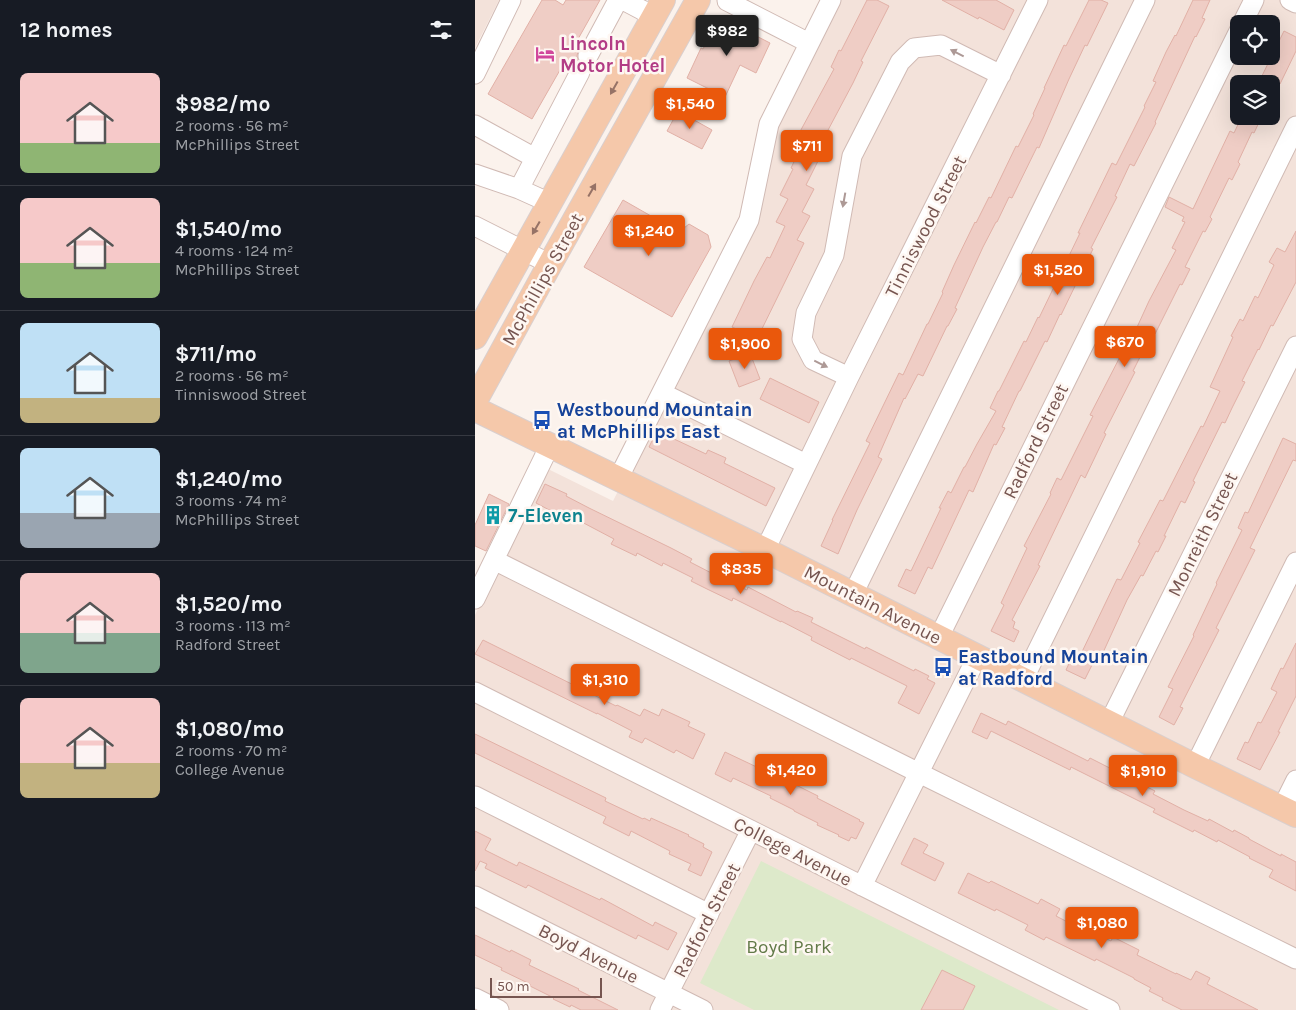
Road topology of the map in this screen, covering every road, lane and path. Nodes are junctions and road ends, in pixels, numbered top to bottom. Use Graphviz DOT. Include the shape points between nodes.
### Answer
graph roads {
  1 [pos="511,0"];
  2 [pos="617,0"];
  3 [pos="623,0"];
  4 [pos="698,0"];
  5 [pos="728,0"];
  6 [pos="831,0"];
  7 [pos="1038,0"];
  8 [pos="1145,0"];
  9 [pos="1254,0"];
  10 [pos="1290,0"];
  11 [pos="1296,3"];
  12 [pos="658,9"];
  13 [pos="1246,15"];
  14 [pos="809,43"];
  15 [pos="1230,48"];
  16 [pos="475,74"];
  17 [pos="1001,75"];
  18 [pos="475,125"];
  19 [pos="1296,126"];
  20 [pos="535,158"];
  21 [pos="475,174"];
  22 [pos="519,189"];
  23 [pos="550,203"];
  24 [pos="475,226"];
  25 [pos="524,250"];
  26 [pos="550,264"];
  27 [pos="475,336"];
  28 [pos="1296,346"];
  29 [pos="849,377"];
  30 [pos="662,394"];
  31 [pos="475,401"];
  32 [pos="475,409"];
  33 [pos="550,445"];
  34 [pos="806,464"];
  35 [pos="618,479"];
  36 [pos="765,550"];
  37 [pos="494,560"];
  38 [pos="1296,562"];
  39 [pos="853,594"];
  40 [pos="475,599"];
  41 [pos="939,637"];
  42 [pos="977,657"];
  43 [pos="1023,680"];
  44 [pos="475,692"];
  45 [pos="1109,723"];
  46 [pos="1195,766"];
  47 [pos="919,773"];
  48 [pos="1296,780"];
  49 [pos="475,796"];
  50 [pos="1289,812"];
  51 [pos="751,830"];
  52 [pos="862,886"];
  53 [pos="475,896"];
  54 [pos="709,914"];
  55 [pos="1296,959"];
  56 [pos="669,993"];
  57 [pos="475,998"];
  58 [pos="1103,1008"];
  59 [pos="499,1010"];
  60 [pos="660,1010"];
  61 [pos="703,1010"];
  1 -- 16 [label="street"];
  2 -- 20 [label="street"];
  3 -- 12 [label="street" via="642,10"];
  26 -- 4 [label="main road, McPhillips Street, one-way"];
  5 -- 14 [label="street"];
  6 -- 14 [label="street"];
  7 -- 17 [label="street, Tinniswood Street"];
  8 -- 39 [label="street"];
  9 -- 13 [label="street"];
  10 -- 11 [label="street"];
  12 -- 23 [label="main road, McPhillips Street, one-way"];
  14 -- 30 [label="street" via="769,124 749,220"];
  15 -- 41 [label="street, Radford Street"];
  17 -- 29 [label="street, Tinniswood Street"];
  17 -- 29 [label="street, one-way" via="941,45 914,48 900,62 856,148 834,255 805,313 802,339 813,360"];
  18 -- 20 [label="street"];
  19 -- 43 [label="street"];
  20 -- 22 [label="street"];
  21 -- 22 [label="street"];
  22 -- 23 [label="street"];
  23 -- 25 [label="main road, McPhillips Street, one-way"];
  24 -- 25 [label="street"];
  25 -- 26 [label="street"];
  25 -- 27 [label="main road, McPhillips Street"];
  26 -- 31 [label="main road, McPhillips Street"];
  28 -- 45 [label="street, Monreith Street"];
  29 -- 34 [label="street, Tinniswood Street"];
  30 -- 34 [label="street"];
  30 -- 35 [label="street"];
  32 -- 33 [label="main road, Mountain Avenue"];
  33 -- 35 [label="main road, Mountain Avenue"];
  33 -- 37 [label="street"];
  34 -- 36 [label="street, Tinniswood Street"];
  35 -- 36 [label="main road, Mountain Avenue"];
  36 -- 39 [label="main road, Mountain Avenue"];
  37 -- 40 [label="street"];
  37 -- 47 [label="street"];
  38 -- 46 [label="street"];
  39 -- 41 [label="main road, Mountain Avenue"];
  41 -- 42 [label="main road, Mountain Avenue"];
  42 -- 43 [label="main road, Mountain Avenue"];
  42 -- 47 [label="street"];
  43 -- 45 [label="main road, Mountain Avenue"];
  44 -- 51 [label="street, College Avenue"];
  45 -- 46 [label="main road, Mountain Avenue"];
  46 -- 50 [label="main road, Mountain Avenue"];
  47 -- 52 [label="street"];
  47 -- 55 [label="street"];
  48 -- 50 [label="street"];
  49 -- 54 [label="street"];
  51 -- 52 [label="street, College Avenue"];
  51 -- 54 [label="street, Radford Street"];
  52 -- 58 [label="street, College Avenue"];
  53 -- 56 [label="street, Boyd Avenue"];
  54 -- 56 [label="street, Radford Street"];
  56 -- 60 [label="street, Radford Street"];
  56 -- 61 [label="street, Boyd Avenue"];
  57 -- 59 [label="street"];
}
